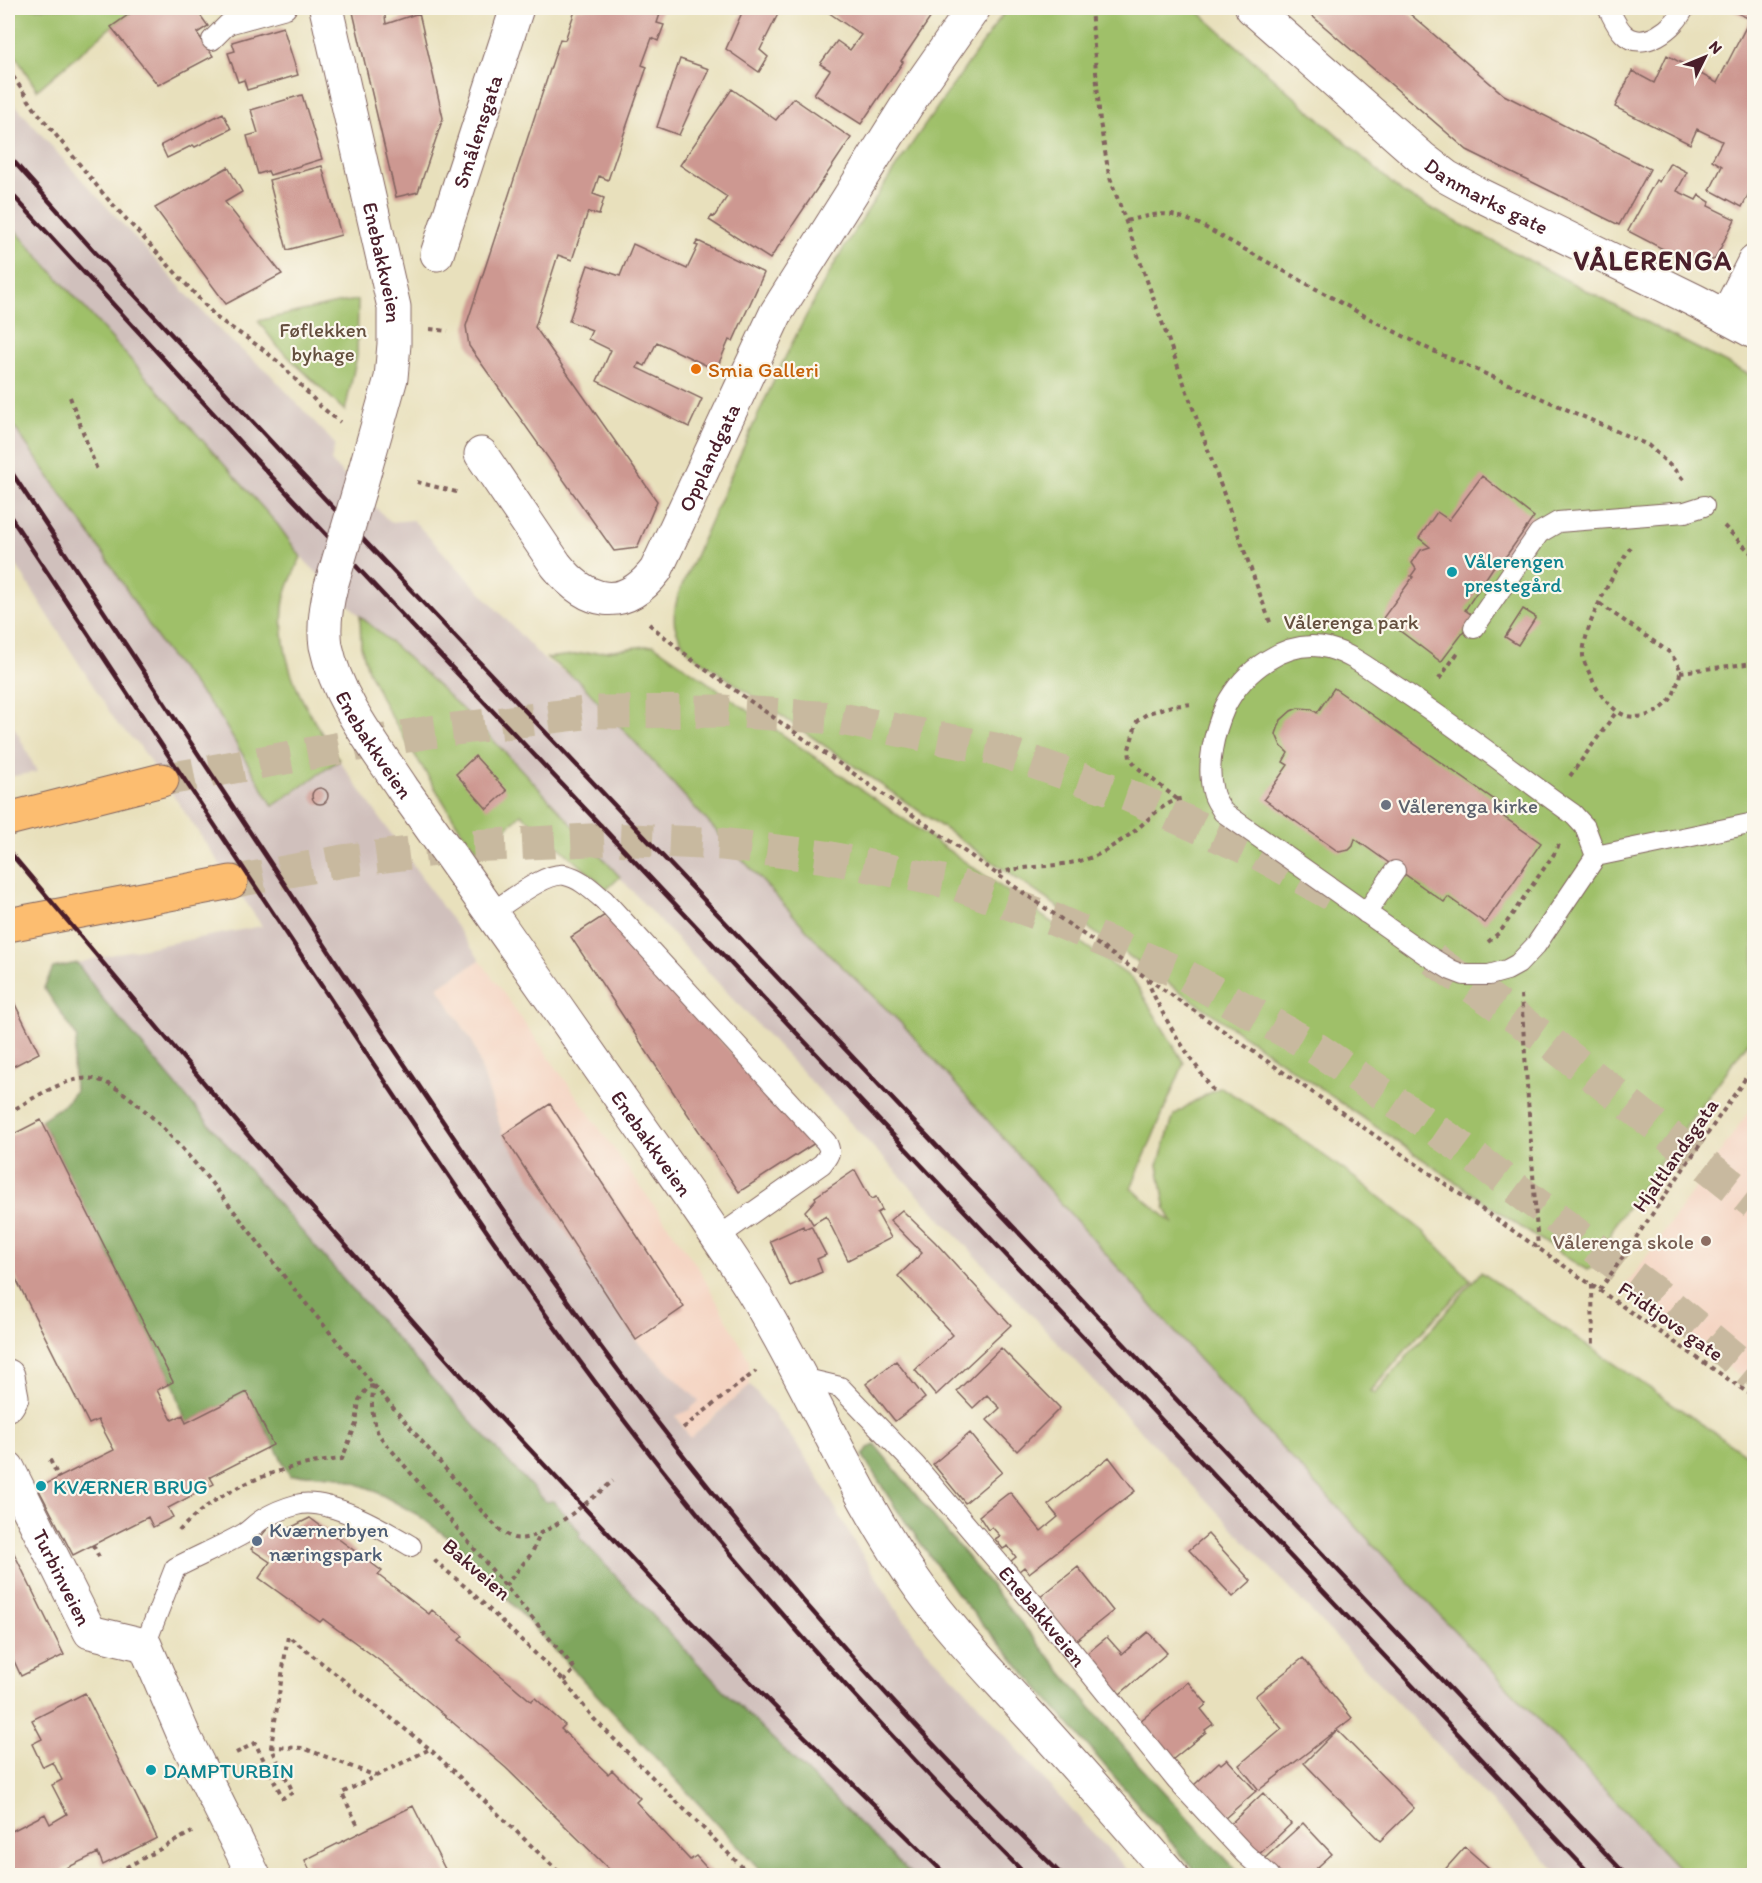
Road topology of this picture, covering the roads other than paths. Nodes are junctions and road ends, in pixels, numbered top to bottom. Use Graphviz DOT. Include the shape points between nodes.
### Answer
graph roads {
  1 [pos="286,8"];
  2 [pos="326,8"];
  3 [pos="517,8"];
  4 [pos="974,8"];
  5 [pos="1251,8"];
  6 [pos="1608,8"];
  7 [pos="1684,8"];
  8 [pos="212,40"];
  9 [pos="437,254"];
  10 [pos="1755,262"];
  11 [pos="1726,317"];
  12 [pos="1755,332"];
  13 [pos="480,454"];
  14 [pos="1704,506"];
  15 [pos="1474,628"];
  16 [pos="162,780"];
  17 [pos="8,819"];
  18 [pos="1755,823"];
  19 [pos="1596,856"];
  20 [pos="1395,871"];
  21 [pos="231,882"];
  22 [pos="491,913"];
  23 [pos="1366,913"];
  24 [pos="8,925"];
  25 [pos="718,1238"];
  26 [pos="8,1376"];
  27 [pos="802,1378"];
  28 [pos="8,1404"];
  29 [pos="8,1468"];
  30 [pos="411,1545"];
  31 [pos="145,1645"];
  32 [pos="254,1875"];
  33 [pos="1172,1875"];
  34 [pos="1270,1875"];
  1 -- 8 [label="lane" via="228,24"];
  2 -- 22 [label="street, Enebakkveien, bridge" via="394,307 391,378 326,605 326,646 336,680 354,714"];
  3 -- 9 [label="street, Smålensgata"];
  4 -- 13 [label="street, Opplandgata" via="916,91 776,313 656,570 639,589 607,600 567,578"];
  5 -- 11 [label="street, Danmarks gate" via="1447,177"];
  6 -- 7 [label="lane" via="1623,34 1646,40 1667,30"];
  10 -- 11 [label="street"];
  11 -- 12 [label="street, Danmarks gate"];
  14 -- 15 [label="lane" via="1685,512 1558,522 1539,533"];
  16 -- 17 [label="highway"];
  18 -- 19 [label="lane"];
  19 -- 23 [label="lane" via="1536,945 1518,964 1489,975 1464,975 1425,954"];
  19 -- 23 [label="lane" via="1585,827 1573,814 1422,704 1345,654 1327,648 1291,650 1250,673 1235,690 1221,716 1212,750 1213,794 1223,812 1238,824"];
  20 -- 23 [label="lane"];
  21 -- 24 [label="highway"];
  22 -- 25 [label="street, Enebakkveien"];
  22 -- 25 [label="lane" via="546,878 562,874 577,879 604,900 826,1142 830,1154 822,1164"];
  25 -- 27 [label="street, Enebakkveien"];
  26 -- 28 [label="street" via="12,1398"];
  27 -- 33 [label="street, Enebakkveien" via="865,1504 932,1604"];
  27 -- 34 [label="lane, Enebakkveien" via="840,1387 916,1467 1039,1610 1177,1781 1245,1854"];
  29 -- 31 [label="street, Turbinveien" via="90,1632"];
  30 -- 31 [label="lane, Bakveien" via="358,1517 312,1503 285,1508 262,1519 252,1537 175,1568"];
  31 -- 32 [label="street" via="185,1738"];
}
